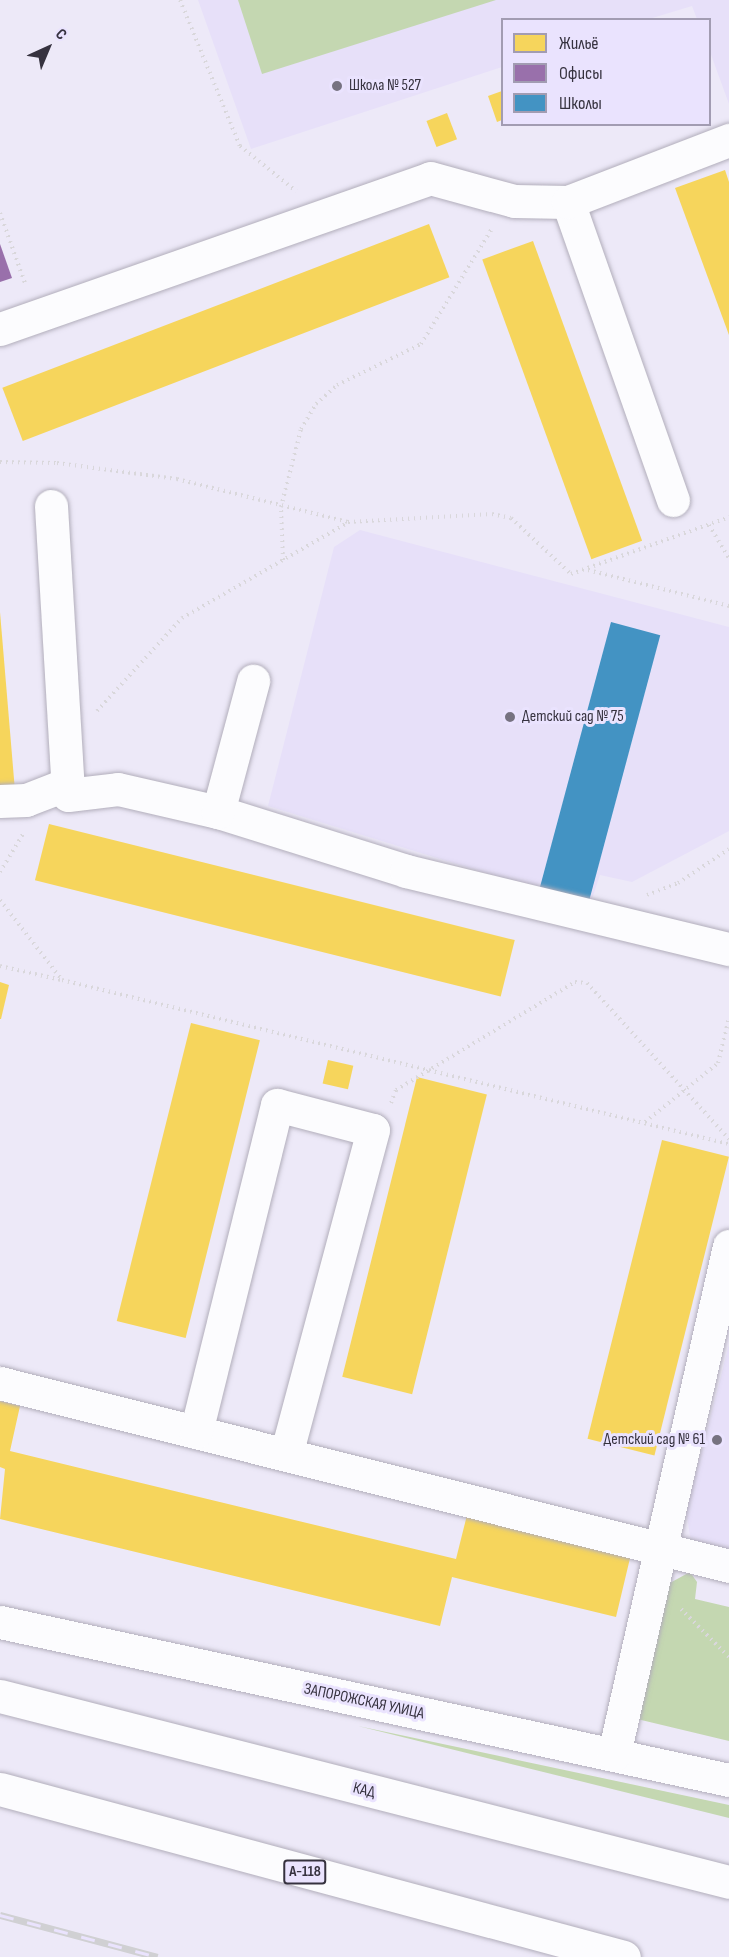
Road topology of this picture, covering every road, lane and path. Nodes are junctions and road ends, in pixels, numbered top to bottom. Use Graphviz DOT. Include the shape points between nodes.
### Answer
graph roads {
  1 [pos="180,0"];
  2 [pos="729,140"];
  3 [pos="514,201"];
  4 [pos="568,202"];
  5 [pos="0,213"];
  6 [pos="332,213"];
  7 [pos="37,317"];
  8 [pos="0,329"];
  9 [pos="0,462"];
  10 [pos="673,500"];
  11 [pos="51,506"];
  12 [pos="281,507"];
  13 [pos="729,517"];
  14 [pos="348,522"];
  15 [pos="709,525"];
  16 [pos="729,558"];
  17 [pos="283,560"];
  18 [pos="587,570"];
  19 [pos="729,606"];
  20 [pos="253,681"];
  21 [pos="64,746"];
  22 [pos="67,784"];
  23 [pos="0,801"];
  24 [pos="218,812"];
  25 [pos="729,849"];
  26 [pos="0,900"];
  27 [pos="625,925"];
  28 [pos="729,949"];
  29 [pos="0,966"];
  30 [pos="62,980"];
  31 [pos="729,1018"];
  32 [pos="431,1068"];
  33 [pos="686,1091"];
  34 [pos="645,1123"];
  35 [pos="373,1130"];
  36 [pos="729,1139"];
  37 [pos="729,1144"];
  38 [pos="729,1246"];
  39 [pos="0,1383"];
  40 [pos="196,1432"];
  41 [pos="286,1454"];
  42 [pos="660,1548"];
  43 [pos="729,1566"];
  44 [pos="653,1581"];
  45 [pos="0,1622"];
  46 [pos="729,1657"];
  47 [pos="0,1696"];
  48 [pos="614,1754"];
  49 [pos="729,1780"];
  50 [pos="0,1789"];
  51 [pos="729,1882"];
  52 [pos="624,1957"];
  1 -- 6 [label="path" via="240,146 290,187"];
  2 -- 4 [label="main road"];
  3 -- 4 [label="main road"];
  3 -- 6 [label="main road" via="430,178"];
  3 -- 12 [label="path" via="459,276 421,344 337,385 316,404 301,429"];
  4 -- 10 [label="main road"];
  5 -- 7 [label="path"];
  6 -- 7 [label="main road"];
  7 -- 8 [label="main road"];
  9 -- 12 [label="path" via="57,463 177,479"];
  11 -- 21 [label="main road"];
  12 -- 14 [label="path"];
  12 -- 17 [label="path"];
  13 -- 15 [label="path"];
  14 -- 17 [label="path"];
  14 -- 18 [label="path" via="492,514 511,518 571,574"];
  15 -- 16 [label="path"];
  15 -- 18 [label="path"];
  17 -- 21 [label="path" via="182,618"];
  18 -- 19 [label="path"];
  20 -- 24 [label="main road"];
  21 -- 22 [label="main road"];
  22 -- 23 [label="main road" via="26,801"];
  22 -- 24 [label="main road" via="68,795 118,789"];
  24 -- 27 [label="main road" via="406,871"];
  25 -- 27 [label="path" via="644,897"];
  26 -- 30 [label="path"];
  27 -- 28 [label="main road"];
  29 -- 30 [label="path"];
  30 -- 32 [label="path"];
  31 -- 33 [label="path" via="718,1064"];
  32 -- 33 [label="path" via="575,982 587,983"];
  32 -- 34 [label="path"];
  32 -- 35 [label="path" via="396,1090"];
  33 -- 34 [label="path"];
  33 -- 36 [label="path"];
  34 -- 37 [label="path"];
  35 -- 40 [label="main road" via="277,1105"];
  35 -- 41 [label="main road"];
  38 -- 42 [label="main road"];
  39 -- 40 [label="main road"];
  40 -- 41 [label="main road"];
  41 -- 42 [label="main road"];
  42 -- 43 [label="main road"];
  42 -- 44 [label="main road"];
  44 -- 46 [label="path"];
  44 -- 48 [label="main road"];
  45 -- 48 [label="main road, ЗАПОРОЖСКАЯ УЛИЦА"];
  47 -- 51 [label="main road, КАД"];
  48 -- 49 [label="main road, ЗАПОРОЖСКАЯ УЛИЦА"];
  50 -- 52 [label="main road, А-118"];
}
